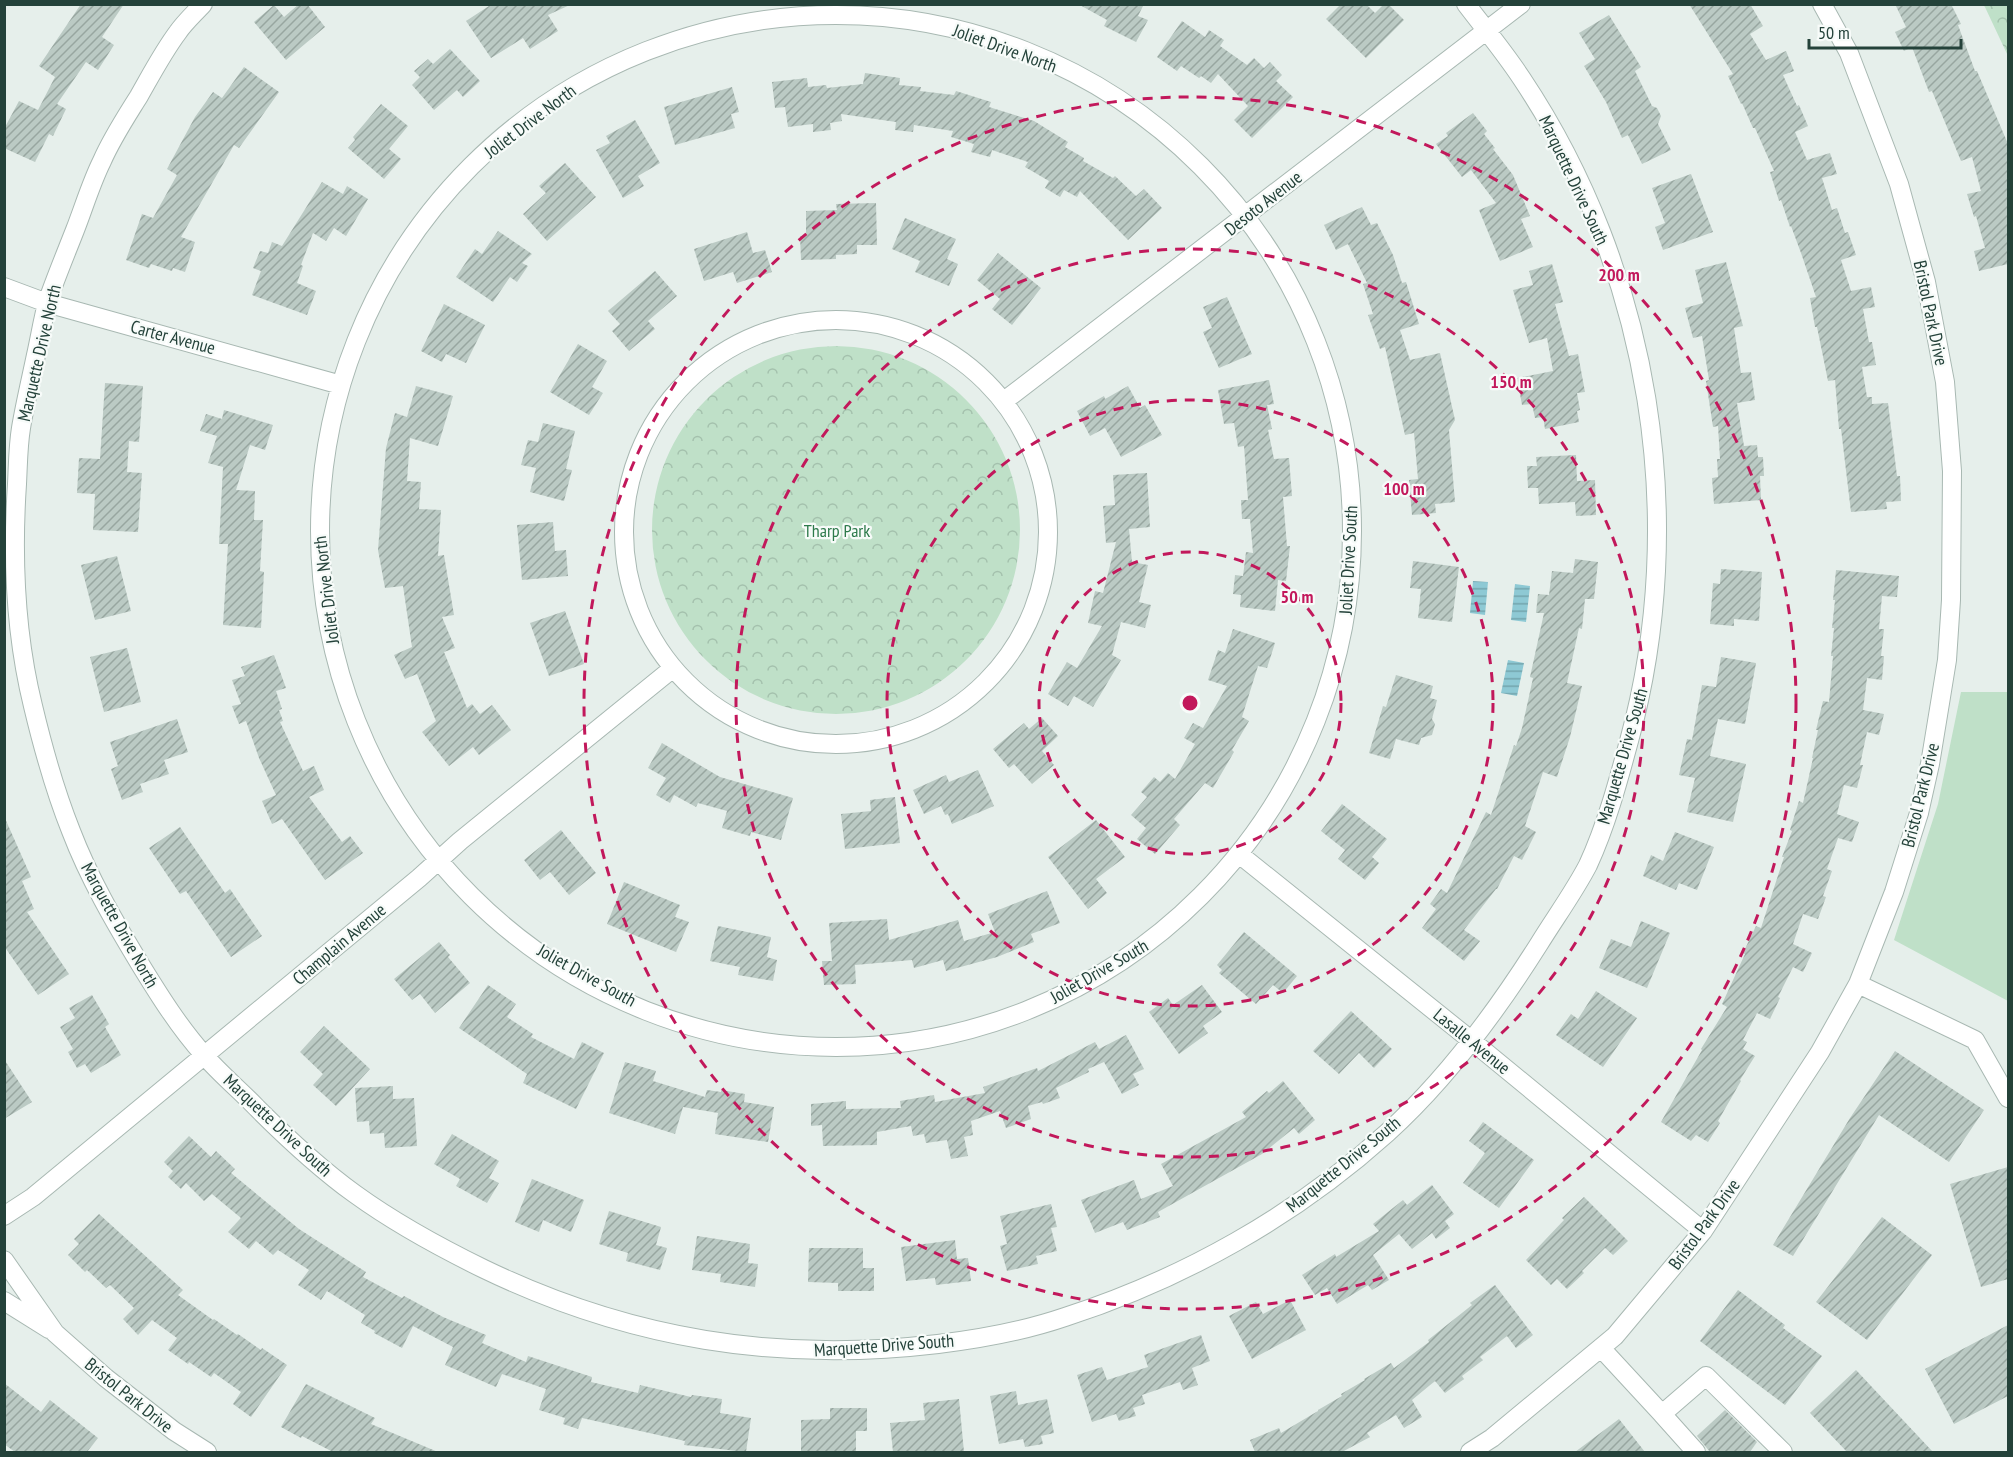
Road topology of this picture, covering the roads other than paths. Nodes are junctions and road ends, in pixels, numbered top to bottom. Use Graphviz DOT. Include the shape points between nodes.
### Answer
graph roads {
  1 [pos="203,4"];
  2 [pos="1466,4"];
  3 [pos="1521,4"];
  4 [pos="1822,4"];
  5 [pos="1487,31"];
  6 [pos="1244,217"];
  7 [pos="4,287"];
  8 [pos="47,303"];
  9 [pos="341,386"];
  10 [pos="1004,401"];
  11 [pos="672,669"];
  12 [pos="1239,854"];
  13 [pos="440,860"];
  14 [pos="1858,984"];
  15 [pos="1472,1041"];
  16 [pos="204,1056"];
  17 [pos="2008,1098"];
  18 [pos="4,1216"];
  19 [pos="1703,1231"];
  20 [pos="4,1260"];
  21 [pos="4,1301"];
  22 [pos="55,1332"];
  23 [pos="1601,1348"];
  24 [pos="1662,1414"];
  25 [pos="207,1452"];
  26 [pos="1470,1452"];
  27 [pos="1696,1452"];
  28 [pos="1783,1452"];
  1 -- 8 [label="street, Marquette Drive North" via="175,36 103,157"];
  2 -- 5 [label="street"];
  3 -- 5 [label="street, Desoto Avenue"];
  4 -- 14 [label="street, Bristol Park Drive" via="1849,53 1914,234 1945,382 1952,471 1952,600 1947,660 1930,764 1894,892"];
  5 -- 6 [label="street, Desoto Avenue"];
  5 -- 15 [label="street, Marquette Drive South" via="1543,112 1593,213 1613,266 1640,361 1649,410 1658,540 1654,611 1644,677 1608,811 1586,868 1517,980"];
  6 -- 9 [label="street, Joliet Drive North" via="1210,175 1143,115 1039,56 937,24 897,19 819,15 742,24 660,46 586,80 525,120 470,167 428,217 389,275"];
  6 -- 10 [label="street, Desoto Avenue"];
  6 -- 12 [label="street, Joliet Drive South" via="1291,286 1327,369 1348,456 1352,538 1340,651 1319,717 1278,796"];
  7 -- 8 [label="street, Carter Avenue"];
  8 -- 9 [label="street, Carter Avenue"];
  8 -- 16 [label="street, Marquette Drive North" via="20,434 14,525 15,592 29,692 58,796 87,869 166,1006"];
  9 -- 13 [label="street, Joliet Drive North" via="323,454 318,507 326,621 339,677 364,742 398,803"];
  10 -- 11 [label="street" via="1026,435 1041,474 1050,530 1042,588 1019,642 978,692 919,729 875,742 823,746 759,732 705,701"];
  10 -- 11 [label="street" via="976,372 944,348 893,327 821,320 786,325 753,336 716,356 683,383 650,426 628,482 622,535 635,606"];
  11 -- 13 [label="street, Champlain Avenue"];
  12 -- 13 [label="street, Joliet Drive South" via="1186,912 1158,936 1123,961 1061,995 1016,1014 949,1034 859,1046 798,1045 753,1039 675,1019 624,999 518,935"];
  12 -- 15 [label="street, Lasalle Avenue"];
  13 -- 16 [label="street, Champlain Avenue"];
  14 -- 17 [label="street" via="1975,1041"];
  14 -- 19 [label="street, Bristol Park Drive" via="1820,1052"];
  15 -- 16 [label="street, Marquette Drive South" via="1389,1131 1329,1180 1269,1223 1191,1266 1061,1319 1001,1334 851,1350 776,1349 680,1336 583,1311 516,1284 420,1237 346,1188 300,1151"];
  15 -- 19 [label="street, Lasalle Avenue"];
  16 -- 18 [label="street, Champlain Avenue" via="33,1197"];
  19 -- 23 [label="street, Bristol Park Drive" via="1616,1336"];
  20 -- 22 [label="street, Bristol Park Drive"];
  21 -- 22 [label="street, Bristol Park Drive"];
  22 -- 25 [label="street, Bristol Park Drive" via="106,1378"];
  23 -- 24 [label="street"];
  23 -- 26 [label="street, Bristol Park Drive"];
  24 -- 27 [label="street"];
  24 -- 28 [label="street" via="1706,1376"];
}
